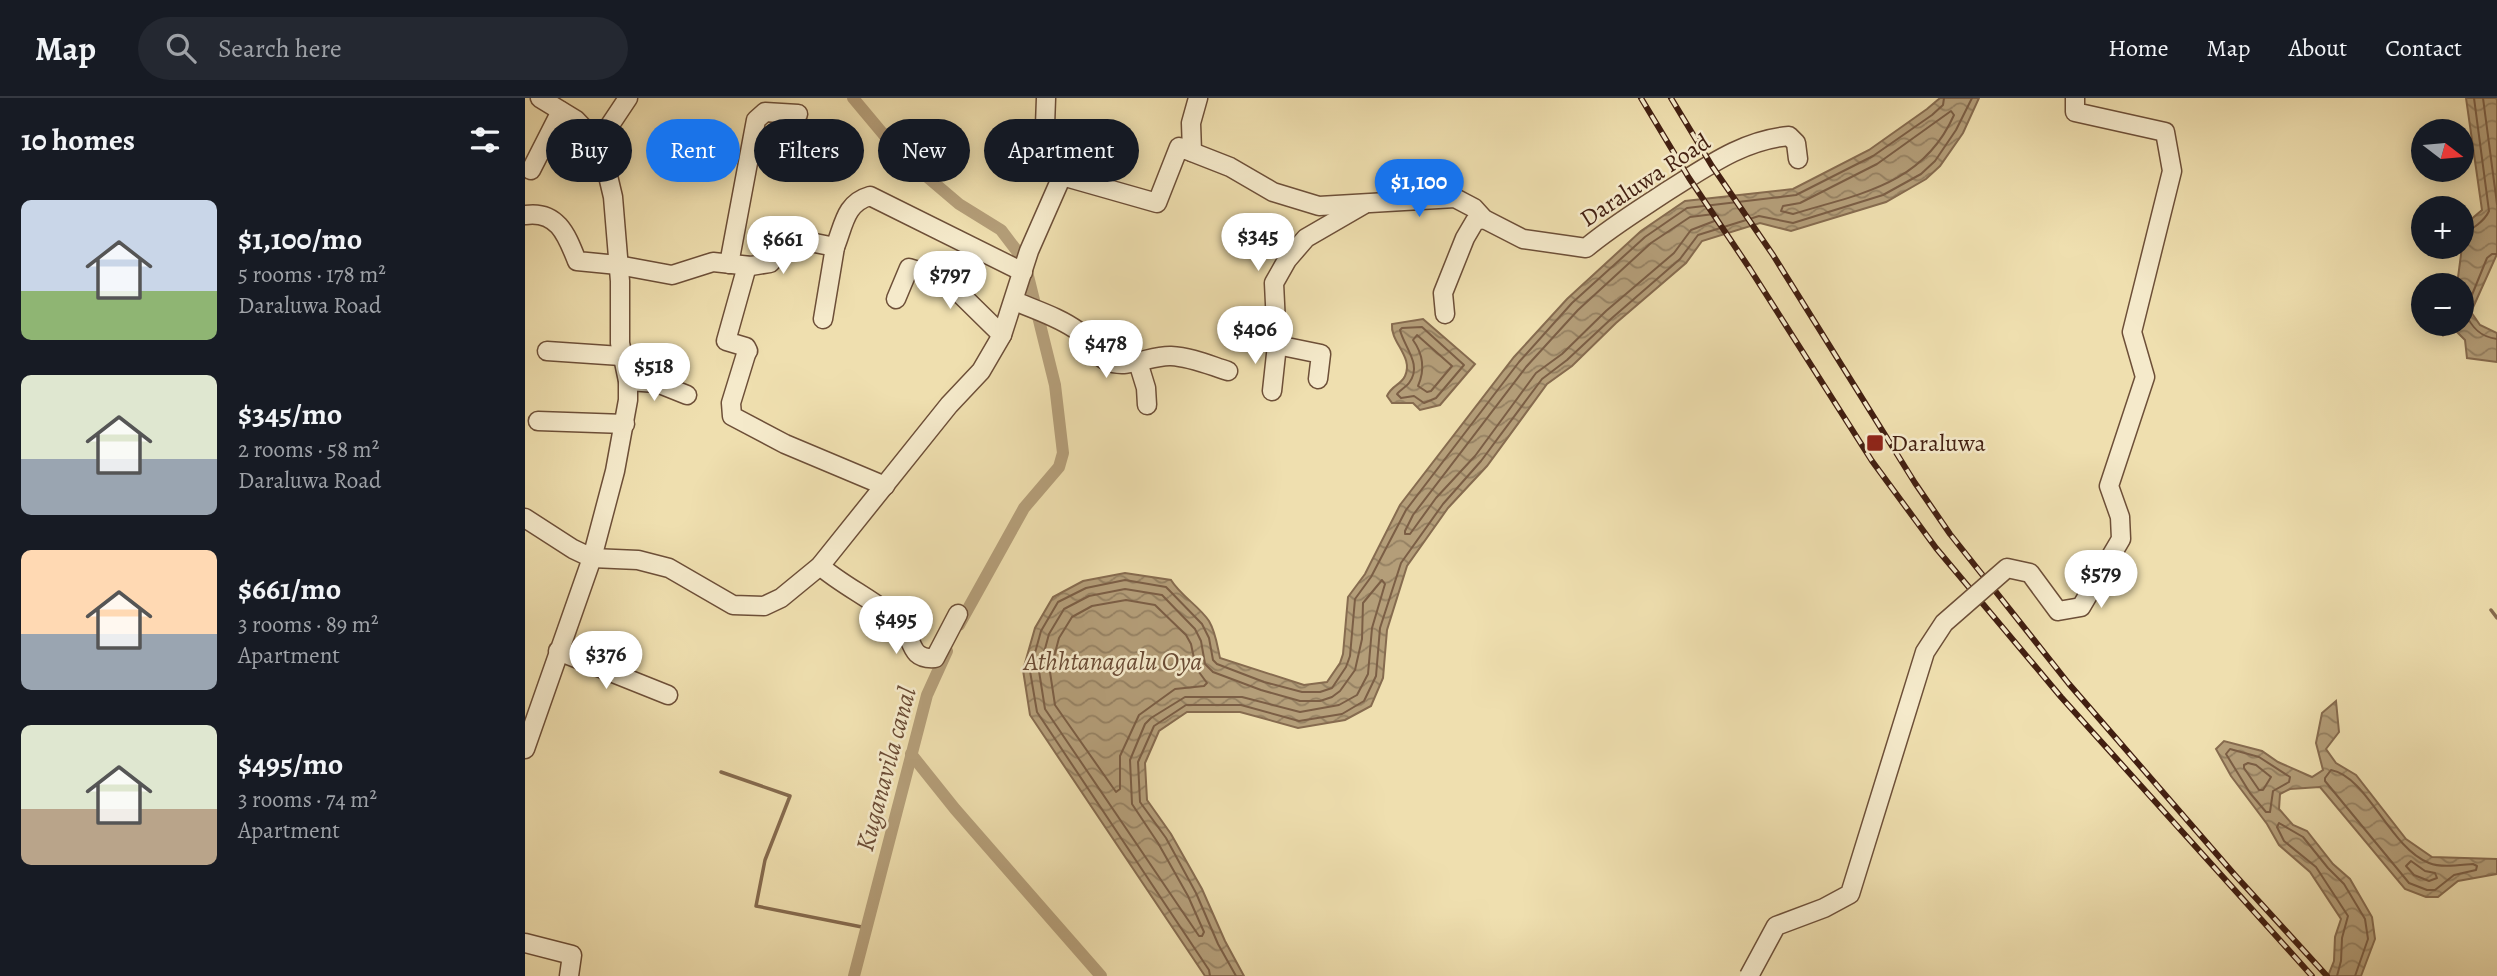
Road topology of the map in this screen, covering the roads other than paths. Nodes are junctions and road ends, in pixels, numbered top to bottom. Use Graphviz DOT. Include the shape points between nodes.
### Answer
graph roads {
  1 [pos="628,98"];
  2 [pos="1046,98"];
  3 [pos="1198,98"];
  4 [pos="2075,98"];
  5 [pos="554,104"];
  6 [pos="798,114"];
  7 [pos="575,119"];
  8 [pos="614,119"];
  9 [pos="1045,119"];
  10 [pos="1192,152"];
  11 [pos="1798,159"];
  12 [pos="531,170"];
  13 [pos="609,182"];
  14 [pos="1059,182"];
  15 [pos="1083,182"];
  16 [pos="1366,203"];
  17 [pos="525,215"];
  18 [pos="1484,219"];
  19 [pos="835,247"];
  20 [pos="618,265"];
  21 [pos="738,265"];
  22 [pos="1023,272"];
  23 [pos="896,299"];
  24 [pos="1014,301"];
  25 [pos="1445,314"];
  26 [pos="823,320"];
  27 [pos="1002,335"];
  28 [pos="1277,345"];
  29 [pos="547,351"];
  30 [pos="621,356"];
  31 [pos="1138,362"];
  32 [pos="1228,371"];
  33 [pos="1318,379"];
  34 [pos="628,381"];
  35 [pos="1272,391"];
  36 [pos="687,395"];
  37 [pos="1147,405"];
  38 [pos="538,421"];
  39 [pos="625,424"];
  40 [pos="885,486"];
  41 [pos="525,518"];
  42 [pos="592,558"];
  43 [pos="820,566"];
  44 [pos="958,614"];
  45 [pos="558,651"];
  46 [pos="669,695"];
  47 [pos="525,749"];
  48 [pos="525,943"];
  49 [pos="569,976"];
  50 [pos="1749,976"];
  1 -- 8 [label="street"];
  2 -- 9 [label="street"];
  3 -- 10 [label="street" via="1191,123"];
  4 -- 50 [label="street, bridge" via="2075,111 2165,132 2172,171 2132,332 2145,377 2109,486 2120,517 2121,539 2081,607 2058,611 2030,573 2007,568 1944,622 1925,652 1850,894 1776,926"];
  5 -- 7 [label="street"];
  5 -- 12 [label="street"];
  6 -- 21 [label="street" via="765,112 756,120"];
  10 -- 15 [label="street" via="1179,147 1157,203"];
  10 -- 16 [label="street, Daraluwa Road" via="1273,192 1319,206"];
  11 -- 18 [label="street, Daraluwa Road" via="1796,143 1789,135 1726,154 1586,248 1523,239"];
  13 -- 20 [label="street"];
  14 -- 22 [label="street"];
  16 -- 18 [label="street, Daraluwa Road" via="1455,198"];
  16 -- 28 [label="street" via="1306,238 1287,260 1274,283"];
  17 -- 20 [label="street" via="557,222 577,261"];
  18 -- 25 [label="street" via="1475,221 1465,238 1443,293"];
  19 -- 21 [label="street" via="800,240 783,248 770,263"];
  19 -- 22 [label="street" via="849,210 870,196"];
  19 -- 26 [label="street"];
  20 -- 21 [label="street" via="673,275 713,262"];
  20 -- 30 [label="street"];
  21 -- 40 [label="street" via="726,341 748,351 731,403 732,416"];
  22 -- 24 [label="street"];
  23 -- 27 [label="street" via="909,268 920,270 945,279"];
  24 -- 27 [label="street"];
  24 -- 31 [label="street" via="1080,332 1107,361"];
  27 -- 40 [label="street" via="981,371"];
  28 -- 33 [label="street" via="1321,354"];
  28 -- 35 [label="street"];
  29 -- 30 [label="street"];
  30 -- 34 [label="street"];
  31 -- 32 [label="street" via="1168,355"];
  31 -- 37 [label="street"];
  34 -- 36 [label="street" via="657,383"];
  34 -- 39 [label="street"];
  38 -- 39 [label="street"];
  39 -- 42 [label="street"];
  40 -- 43 [label="street"];
  41 -- 42 [label="street"];
  42 -- 43 [label="street" via="638,560 669,568 733,604 764,606"];
  42 -- 45 [label="street"];
  43 -- 44 [label="street" via="901,623 916,654 925,659 935,658"];
  45 -- 46 [label="street"];
  45 -- 47 [label="street"];
  48 -- 49 [label="street" via="572,955"];
}
